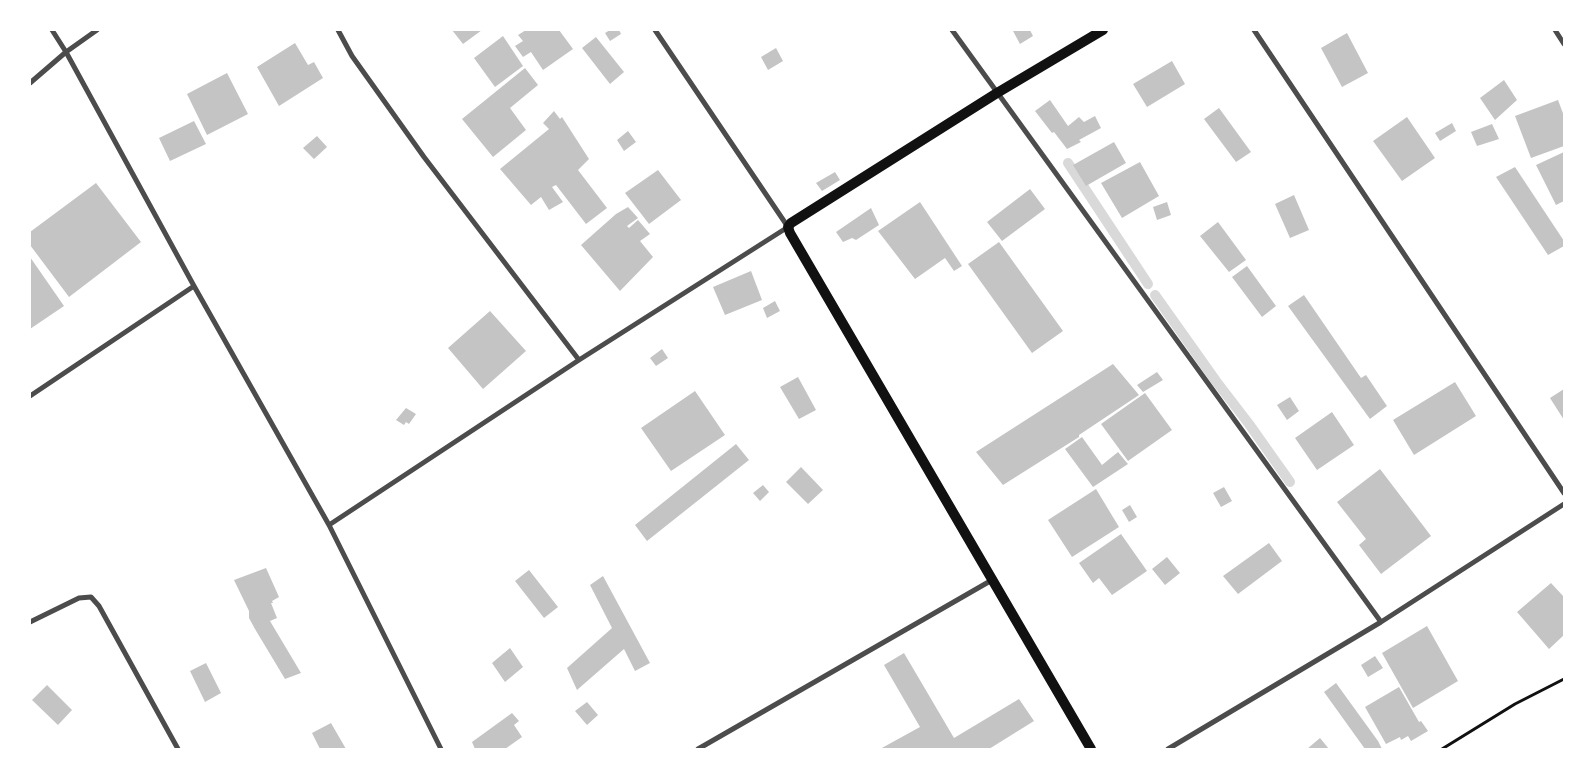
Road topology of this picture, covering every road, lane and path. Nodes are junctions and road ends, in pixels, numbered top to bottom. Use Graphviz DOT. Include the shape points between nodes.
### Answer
graph roads {
  1 [pos="52,30"];
  2 [pos="97,30"];
  3 [pos="338,30"];
  4 [pos="655,30"];
  5 [pos="952,30"];
  6 [pos="1104,30"];
  7 [pos="1254,30"];
  8 [pos="1554,30"];
  9 [pos="1564,44"];
  10 [pos="66,52"];
  11 [pos="30,83"];
  12 [pos="997,93"];
  13 [pos="788,227"];
  14 [pos="194,286"];
  15 [pos="579,360"];
  16 [pos="30,396"];
  17 [pos="1564,493"];
  18 [pos="1564,504"];
  19 [pos="329,525"];
  20 [pos="992,580"];
  21 [pos="30,622"];
  22 [pos="1381,622"];
  23 [pos="1564,679"];
  24 [pos="178,749"];
  25 [pos="441,749"];
  26 [pos="698,749"];
  27 [pos="1091,749"];
  28 [pos="1168,749"];
  29 [pos="1442,749"];
  1 -- 10 [label="street"];
  2 -- 10 [label="street"];
  3 -- 15 [label="street" via="352,56 424,157"];
  4 -- 13 [label="street"];
  5 -- 12 [label="street"];
  6 -- 12 [label="main road"];
  7 -- 17 [label="street"];
  8 -- 9 [label="street"];
  10 -- 11 [label="street"];
  10 -- 14 [label="street"];
  12 -- 13 [label="main road"];
  12 -- 22 [label="street"];
  13 -- 15 [label="street"];
  13 -- 20 [label="main road"];
  14 -- 16 [label="street"];
  14 -- 19 [label="street"];
  15 -- 19 [label="street"];
  18 -- 22 [label="street"];
  19 -- 25 [label="street"];
  20 -- 26 [label="street"];
  20 -- 27 [label="main road"];
  21 -- 24 [label="street" via="79,598 91,597"];
  22 -- 28 [label="street"];
  23 -- 29 [label="path" via="1514,704"];
}
